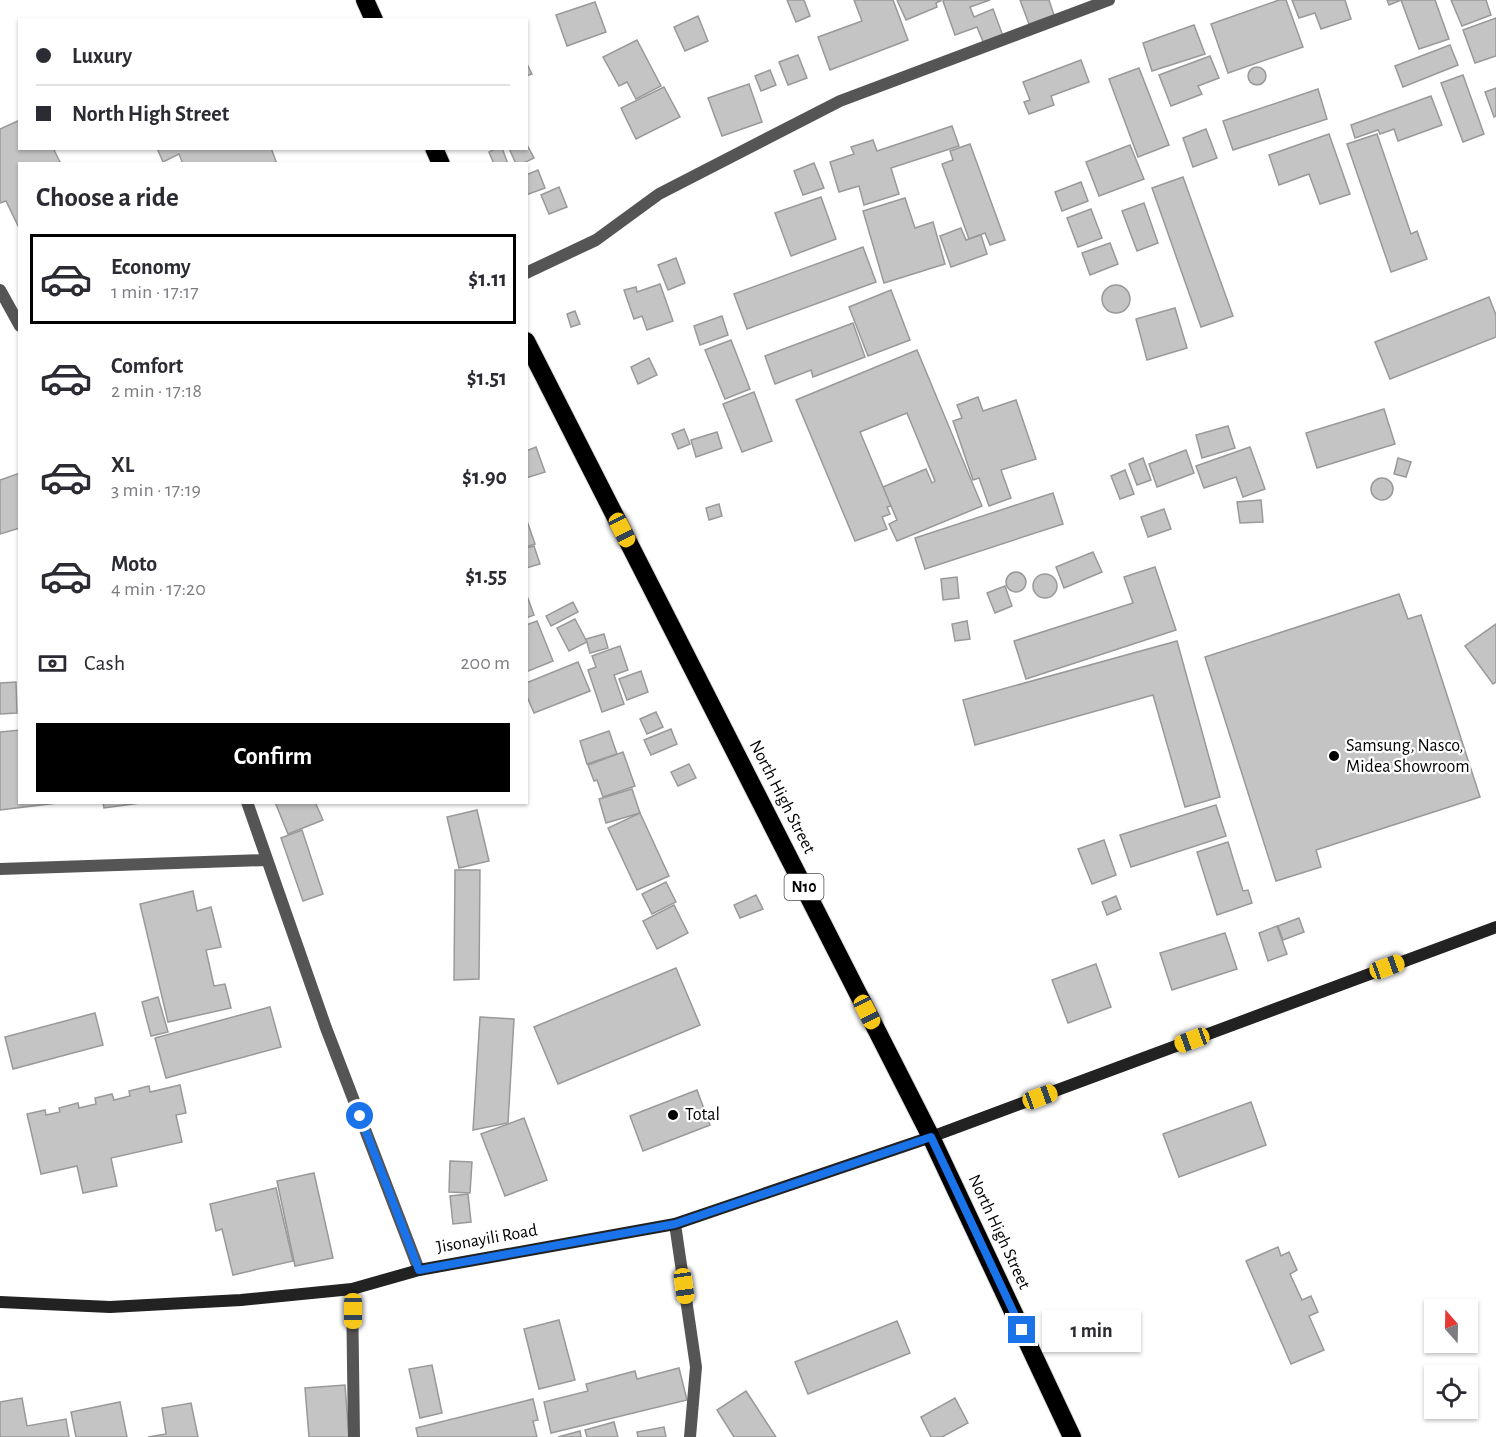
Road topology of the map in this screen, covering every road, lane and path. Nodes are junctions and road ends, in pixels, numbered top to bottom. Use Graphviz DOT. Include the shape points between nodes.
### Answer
graph roads {
  1 [pos="364,0"];
  2 [pos="1109,0"];
  3 [pos="373,18"];
  4 [pos="528,272"];
  5 [pos="0,290"];
  6 [pos="18,322"];
  7 [pos="528,345"];
  8 [pos="248,804"];
  9 [pos="266,860"];
  10 [pos="0,869"];
  11 [pos="1496,927"];
  12 [pos="931,1137"];
  13 [pos="675,1224"];
  14 [pos="419,1270"];
  15 [pos="352,1289"];
  16 [pos="0,1302"];
  17 [pos="354,1437"];
  18 [pos="690,1437"];
  19 [pos="1072,1437"];
  1 -- 3 [label="highway"];
  2 -- 4 [label="street" via="840,101 659,194 596,240"];
  5 -- 6 [label="street"];
  7 -- 12 [label="highway, North High Street / N10"];
  8 -- 9 [label="street"];
  9 -- 10 [label="street"];
  9 -- 14 [label="street"];
  11 -- 12 [label="street, Jisonayili Road"];
  12 -- 13 [label="street, Jisonayili Road"];
  12 -- 19 [label="highway, North High Street / N10"];
  13 -- 14 [label="street, Jisonayili Road"];
  13 -- 18 [label="street" via="696,1367"];
  14 -- 15 [label="street, Jisonayili Road"];
  15 -- 16 [label="street, Jisonayili Road" via="110,1307"];
  15 -- 17 [label="street"];
}
